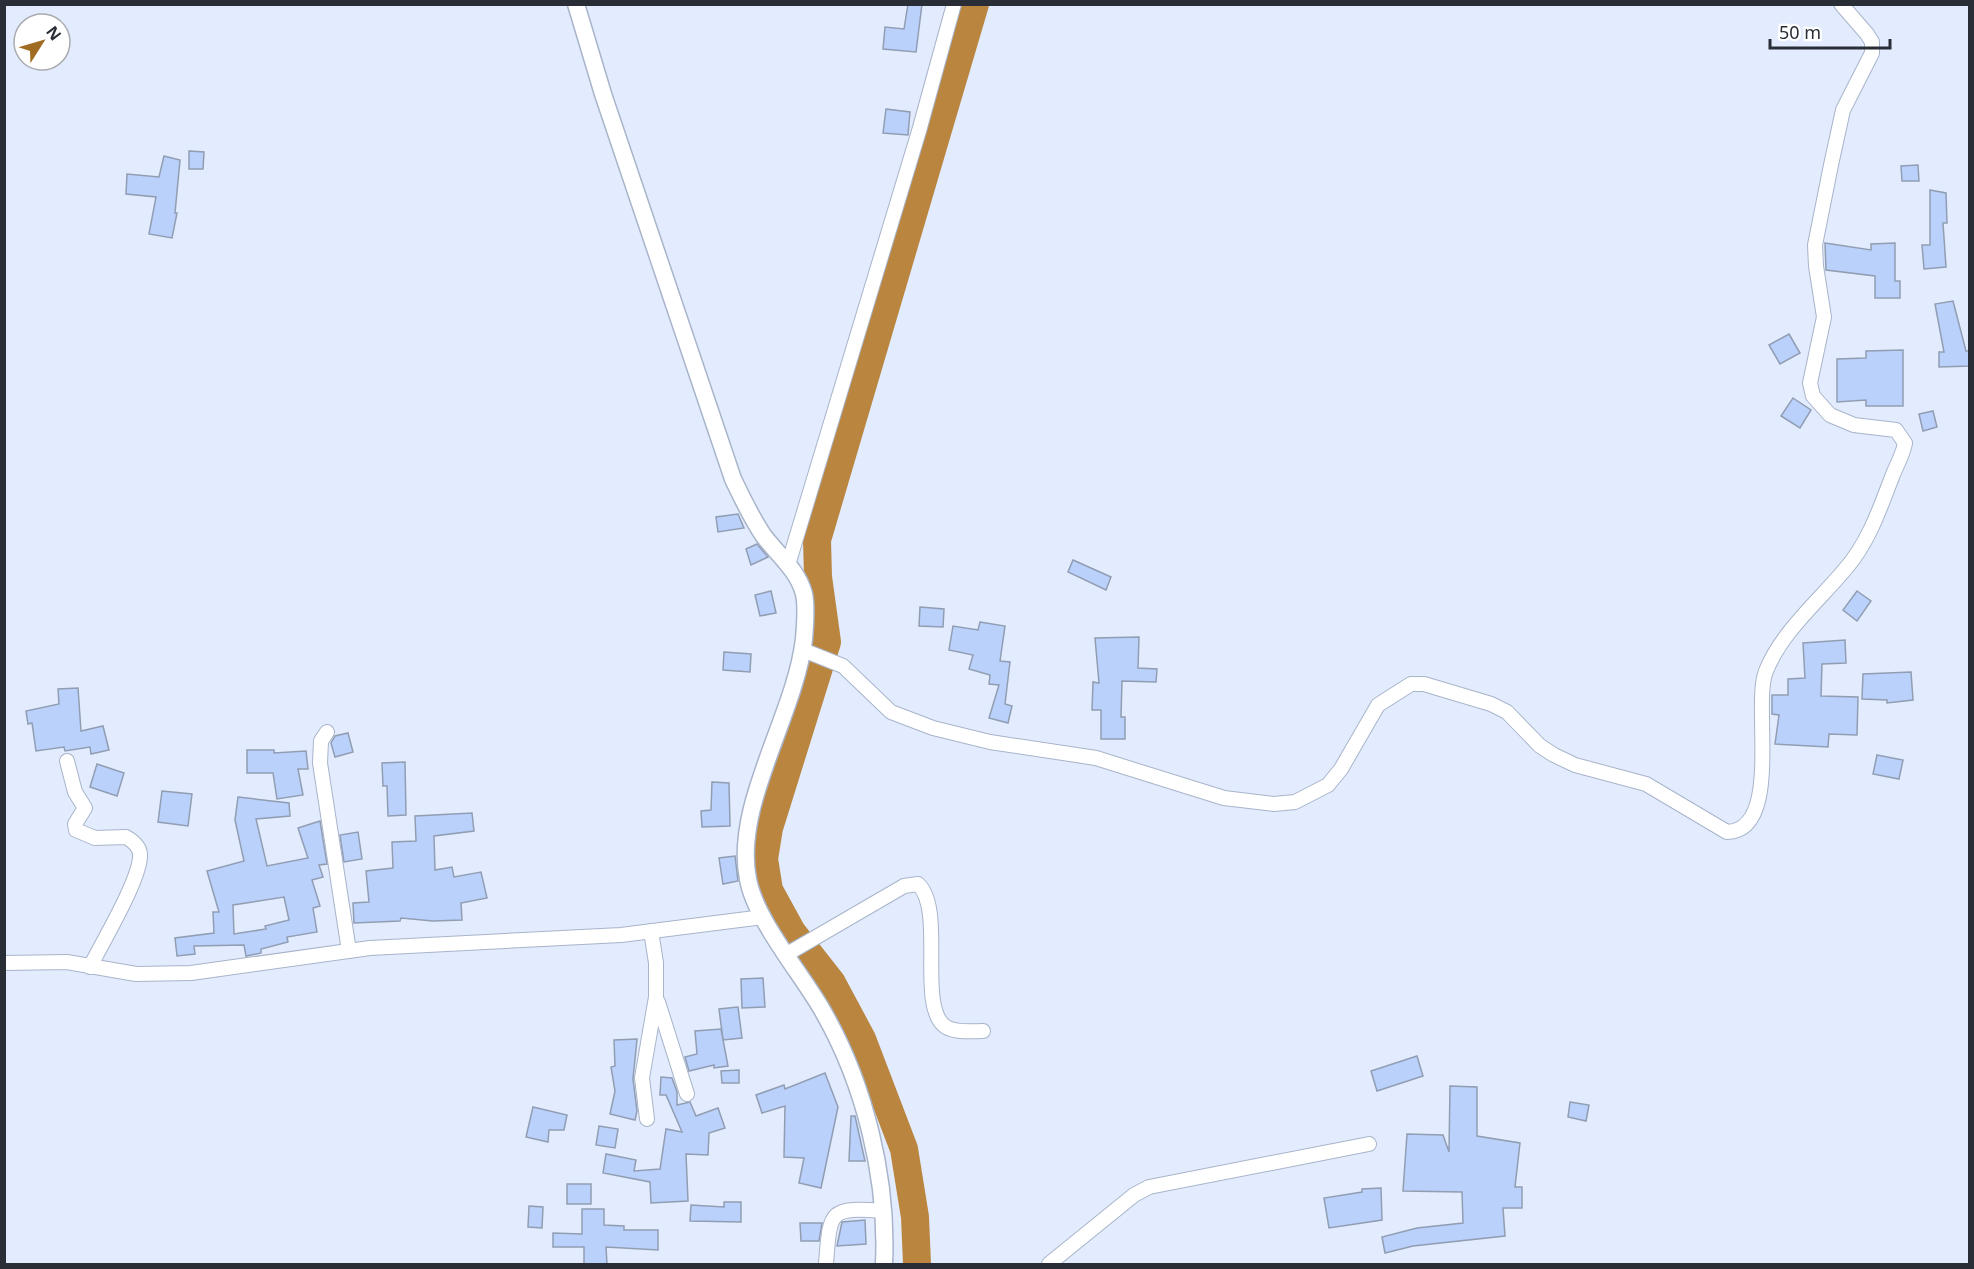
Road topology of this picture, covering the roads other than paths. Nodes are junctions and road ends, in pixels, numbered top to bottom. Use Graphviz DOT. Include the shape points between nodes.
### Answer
graph roads {
  1 [pos="576,4"];
  2 [pos="954,4"];
  3 [pos="1841,4"];
  4 [pos="788,565"];
  5 [pos="807,651"];
  6 [pos="327,732"];
  7 [pos="67,761"];
  8 [pos="764,917"];
  9 [pos="651,931"];
  10 [pos="349,951"];
  11 [pos="790,952"];
  12 [pos="4,963"];
  13 [pos="90,967"];
  14 [pos="656,997"];
  15 [pos="983,1030"];
  16 [pos="687,1094"];
  17 [pos="647,1119"];
  18 [pos="1369,1143"];
  19 [pos="884,1211"];
  20 [pos="881,1262"];
  21 [pos="826,1264"];
  22 [pos="1049,1264"];
  1 -- 4 [label="street" via="730,469 756,524"];
  2 -- 4 [label="street"];
  3 -- 5 [label="street" via="1868,34 1872,53 1843,110 1815,245 1824,317 1810,383 1813,396 1830,415 1854,425 1896,430 1905,443 1880,512 1862,545 1796,625 1765,673 1764,749 1756,809 1742,829 1727,832 1646,784 1575,765 1540,746 1507,712 1424,684 1411,684 1378,705 1328,785 1295,802 1274,804 1224,798 1096,758 990,742 933,728 891,712 843,666"];
  4 -- 5 [label="street" via="805,597"];
  5 -- 8 [label="street" via="746,835 747,878"];
  6 -- 10 [label="street" via="321,741 320,763"];
  7 -- 13 [label="street" via="75,792 85,808 75,828 95,838 126,837 139,849 140,856 132,883"];
  8 -- 9 [label="street"];
  8 -- 11 [label="street"];
  9 -- 10 [label="street"];
  9 -- 14 [label="street"];
  10 -- 13 [label="street" via="191,974 136,974"];
  11 -- 15 [label="street" via="904,886 918,884 925,894 929,916 932,992 939,1017 953,1030"];
  11 -- 19 [label="street" via="834,1032 852,1079 878,1160"];
  12 -- 13 [label="street" via="67,962"];
  14 -- 16 [label="street"];
  14 -- 17 [label="street" via="642,1078"];
  18 -- 22 [label="street" via="1149,1187"];
  19 -- 20 [label="street"];
  19 -- 21 [label="street" via="847,1208 840,1212 829,1231"];
}
